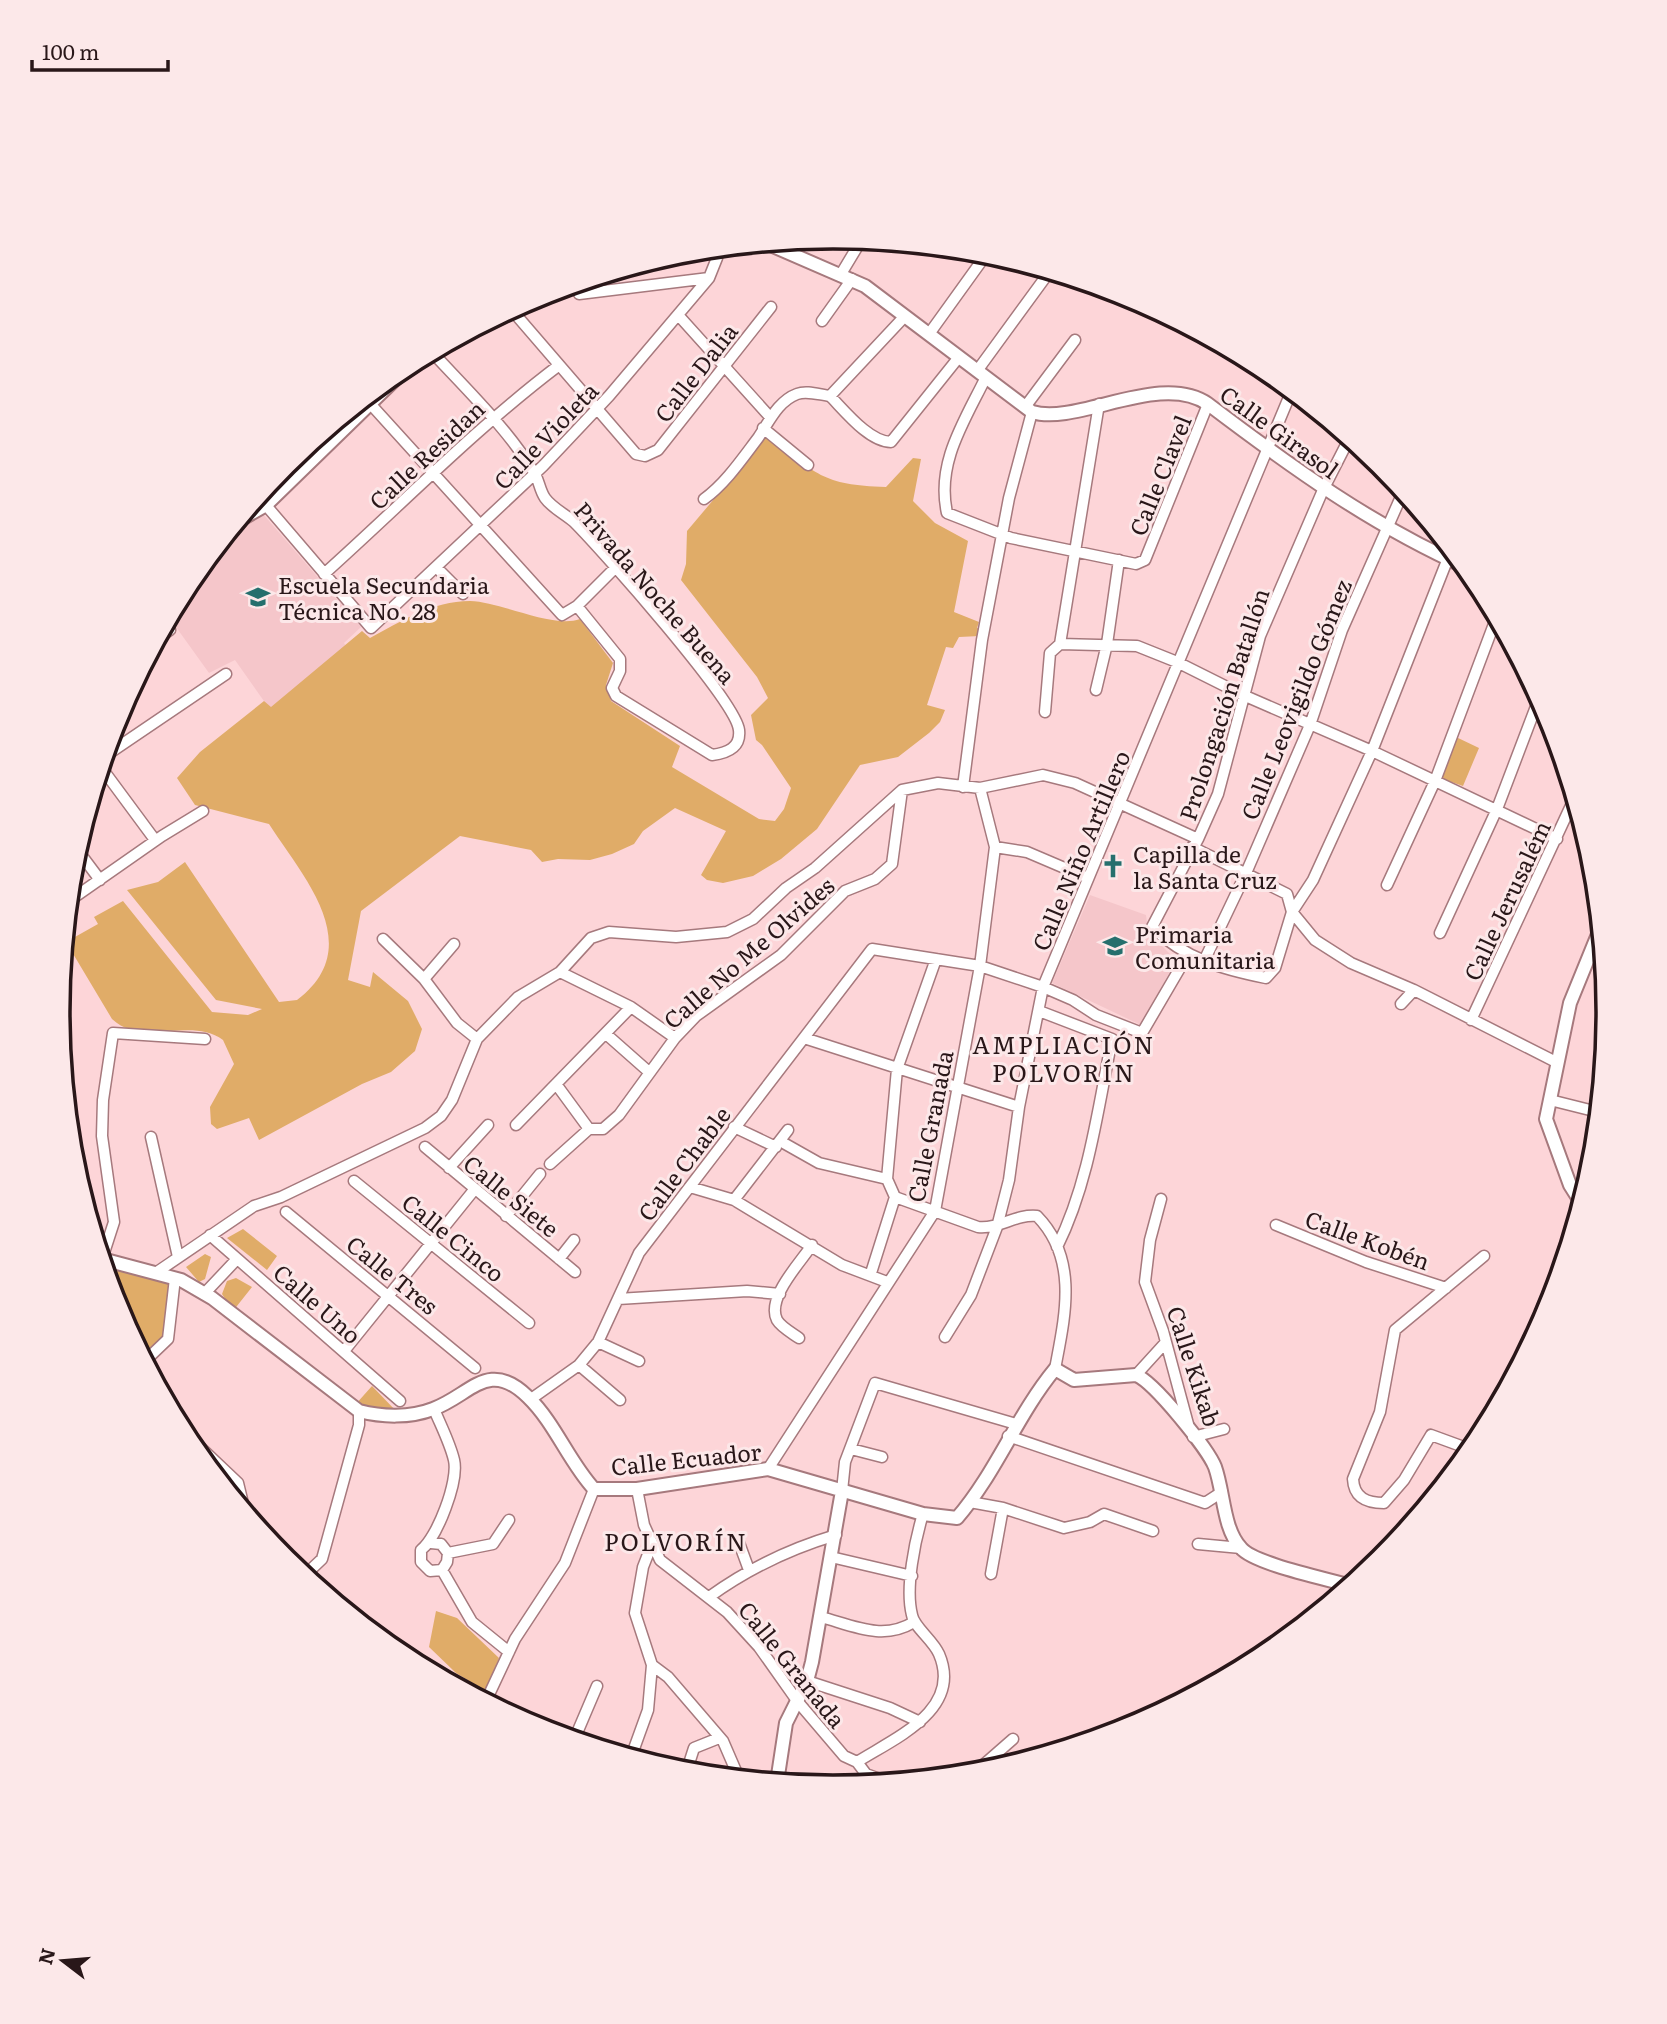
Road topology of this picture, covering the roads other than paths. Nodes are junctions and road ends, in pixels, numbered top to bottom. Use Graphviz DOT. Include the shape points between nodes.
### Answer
graph roads {
  1 [pos="858,249"];
  2 [pos="783,250"];
  3 [pos="717,258"];
  4 [pos="980,263"];
  5 [pos="847,276"];
  6 [pos="709,278"];
  7 [pos="1045,279"];
  8 [pos="579,292"];
  9 [pos="771,307"];
  10 [pos="679,316"];
  11 [pos="905,316"];
  12 [pos="518,317"];
  13 [pos="822,321"];
  14 [pos="929,334"];
  15 [pos="1076,340"];
  16 [pos="959,357"];
  17 [pos="439,359"];
  18 [pos="558,366"];
  19 [pos="724,366"];
  20 [pos="981,374"];
  21 [pos="830,396"];
  22 [pos="1288,399"];
  23 [pos="1100,404"];
  24 [pos="1208,404"];
  25 [pos="371,405"];
  26 [pos="598,409"];
  27 [pos="1029,409"];
  28 [pos="770,417"];
  29 [pos="492,418"];
  30 [pos="764,428"];
  31 [pos="1345,446"];
  32 [pos="1267,449"];
  33 [pos="808,465"];
  34 [pos="535,474"];
  35 [pos="433,476"];
  36 [pos="1323,490"];
  37 [pos="704,499"];
  38 [pos="1400,500"];
  39 [pos="265,503"];
  40 [pos="483,526"];
  41 [pos="1387,528"];
  42 [pos="1004,535"];
  43 [pos="1073,551"];
  44 [pos="1442,551"];
  45 [pos="1447,559"];
  46 [pos="1119,561"];
  47 [pos="436,568"];
  48 [pos="615,568"];
  49 [pos="324,574"];
  50 [pos="463,594"];
  51 [pos="577,606"];
  52 [pos="1493,627"];
  53 [pos="1060,644"];
  54 [pos="1107,644"];
  55 [pos="1177,662"];
  56 [pos="226,674"];
  57 [pos="1096,690"];
  58 [pos="1243,695"];
  59 [pos="1535,710"];
  60 [pos="1045,712"];
  61 [pos="1310,725"];
  62 [pos="119,746"];
  63 [pos="1372,751"];
  64 [pos="108,776"];
  65 [pos="1435,781"];
  66 [pos="962,787"];
  67 [pos="981,788"];
  68 [pos="902,790"];
  69 [pos="1121,805"];
  70 [pos="1497,809"];
  71 [pos="1570,810"];
  72 [pos="203,811"];
  73 [pos="1557,839"];
  74 [pos="155,840"];
  75 [pos="1195,844"];
  76 [pos="995,847"];
  77 [pos="86,861"];
  78 [pos="1246,873"];
  79 [pos="1088,878"];
  80 [pos="100,880"];
  81 [pos="1387,885"];
  82 [pos="80,894"];
  83 [pos="1293,912"];
  84 [pos="1440,933"];
  85 [pos="383,939"];
  86 [pos="454,944"];
  87 [pos="1593,946"];
  88 [pos="1187,956"];
  89 [pos="936,959"];
  90 [pos="1204,961"];
  91 [pos="1351,963"];
  92 [pos="979,966"];
  93 [pos="560,972"];
  94 [pos="1344,974"];
  95 [pos="424,979"];
  96 [pos="1043,987"];
  97 [pos="1414,990"];
  98 [pos="1401,1004"];
  99 [pos="631,1007"];
  100 [pos="1039,1011"];
  101 [pos="1471,1020"];
  102 [pos="606,1034"];
  103 [pos="675,1038"];
  104 [pos="804,1038"];
  105 [pos="205,1039"];
  106 [pos="477,1039"];
  107 [pos="1558,1063"];
  108 [pos="897,1069"];
  109 [pos="649,1072"];
  110 [pos="556,1084"];
  111 [pos="955,1088"];
  112 [pos="1550,1100"];
  113 [pos="1019,1107"];
  114 [pos="1590,1110"];
  115 [pos="488,1125"];
  116 [pos="516,1125"];
  117 [pos="734,1127"];
  118 [pos="589,1129"];
  119 [pos="788,1130"];
  120 [pos="151,1137"];
  121 [pos="778,1144"];
  122 [pos="425,1147"];
  123 [pos="550,1164"];
  124 [pos="449,1168"];
  125 [pos="540,1174"];
  126 [pos="887,1179"];
  127 [pos="354,1181"];
  128 [pos="690,1187"];
  129 [pos="474,1190"];
  130 [pos="1575,1193"];
  131 [pos="895,1197"];
  132 [pos="1161,1199"];
  133 [pos="734,1200"];
  134 [pos="935,1211"];
  135 [pos="286,1212"];
  136 [pos="506,1216"];
  137 [pos="1276,1225"];
  138 [pos="997,1227"];
  139 [pos="210,1235"];
  140 [pos="574,1240"];
  141 [pos="432,1242"];
  142 [pos="107,1244"];
  143 [pos="812,1245"];
  144 [pos="1057,1247"];
  145 [pos="1484,1256"];
  146 [pos="178,1257"];
  147 [pos="237,1259"];
  148 [pos="559,1259"];
  149 [pos="113,1262"];
  150 [pos="157,1272"];
  151 [pos="575,1272"];
  152 [pos="871,1273"];
  153 [pos="175,1278"];
  154 [pos="887,1282"];
  155 [pos="1446,1288"];
  156 [pos="204,1294"];
  157 [pos="780,1294"];
  158 [pos="390,1295"];
  159 [pos="618,1299"];
  160 [pos="529,1323"];
  161 [pos="945,1337"];
  162 [pos="799,1338"];
  163 [pos="598,1342"];
  164 [pos="1166,1342"];
  165 [pos="344,1351"];
  166 [pos="152,1355"];
  167 [pos="639,1361"];
  168 [pos="579,1365"];
  169 [pos="475,1368"];
  170 [pos="1055,1369"];
  171 [pos="1136,1375"];
  172 [pos="531,1399"];
  173 [pos="620,1400"];
  174 [pos="400,1401"];
  175 [pos="434,1409"];
  176 [pos="359,1412"];
  177 [pos="1016,1424"];
  178 [pos="1224,1429"];
  179 [pos="1192,1435"];
  180 [pos="1008,1436"];
  181 [pos="1460,1447"];
  182 [pos="851,1448"];
  183 [pos="882,1457"];
  184 [pos="220,1466"];
  185 [pos="768,1469"];
  186 [pos="594,1489"];
  187 [pos="637,1489"];
  188 [pos="842,1491"];
  189 [pos="240,1492"];
  190 [pos="1222,1492"];
  191 [pos="970,1502"];
  192 [pos="1003,1508"];
  193 [pos="923,1514"];
  194 [pos="509,1520"];
  195 [pos="1153,1531"];
  196 [pos="836,1535"];
  197 [pos="738,1540"];
  198 [pos="430,1543"];
  199 [pos="652,1544"];
  200 [pos="1198,1544"];
  201 [pos="1241,1548"];
  202 [pos="447,1553"];
  203 [pos="831,1557"];
  204 [pos="312,1569"];
  205 [pos="442,1570"];
  206 [pos="749,1570"];
  207 [pos="991,1574"];
  208 [pos="912,1576"];
  209 [pos="1340,1583"];
  210 [pos="709,1597"];
  211 [pos="821,1617"];
  212 [pos="914,1622"];
  213 [pos="509,1652"];
  214 [pos="652,1665"];
  215 [pos="807,1681"];
  216 [pos="597,1686"];
  217 [pos="490,1693"];
  218 [pos="798,1702"];
  219 [pos="920,1723"];
  220 [pos="578,1731"];
  221 [pos="719,1738"];
  222 [pos="1013,1739"];
  223 [pos="634,1748"];
  224 [pos="991,1759"];
  225 [pos="690,1762"];
  226 [pos="857,1762"];
  227 [pos="736,1769"];
  228 [pos="778,1773"];
  229 [pos="868,1775"];
  1 -- 5 [label="street"];
  2 -- 5 [label="street"];
  3 -- 6 [label="street, Calle Violeta"];
  4 -- 14 [label="street"];
  5 -- 11 [label="street"];
  5 -- 13 [label="street"];
  6 -- 8 [label="street"];
  6 -- 10 [label="street, Calle Violeta"];
  7 -- 20 [label="street"];
  9 -- 19 [label="street, Calle Dalia"];
  10 -- 19 [label="street"];
  10 -- 26 [label="street, Calle Violeta"];
  11 -- 14 [label="street"];
  11 -- 21 [label="street"];
  12 -- 18 [label="street"];
  14 -- 16 [label="street"];
  15 -- 27 [label="street"];
  16 -- 20 [label="street"];
  16 -- 21 [label="street" via="891,442 883,442 859,424"];
  17 -- 29 [label="street, Privada Noche Buena"];
  18 -- 26 [label="street"];
  18 -- 29 [label="street, Calle Residan"];
  19 -- 26 [label="street, Calle Dalia" via="658,450 645,456 636,453"];
  19 -- 28 [label="street"];
  20 -- 27 [label="street"];
  20 -- 42 [label="street" via="944,472 942,491 947,513"];
  21 -- 28 [label="street" via="797,394"];
  22 -- 32 [label="street, Calle Niño Artillero"];
  23 -- 24 [label="street, Calle Girasol" via="1142,396 1190,395"];
  23 -- 27 [label="street, Calle Girasol" via="1054,413"];
  23 -- 43 [label="street"];
  24 -- 32 [label="street, Calle Girasol"];
  24 -- 46 [label="street, Calle Clavel" via="1145,560 1136,564"];
  25 -- 35 [label="street"];
  26 -- 34 [label="street, Calle Violeta"];
  27 -- 42 [label="street"];
  28 -- 30 [label="street"];
  29 -- 34 [label="street, Privada Noche Buena"];
  29 -- 35 [label="street, Calle Residan"];
  30 -- 33 [label="street"];
  30 -- 37 [label="street" via="719,488"];
  31 -- 36 [label="street, Prolongación Batallón"];
  32 -- 36 [label="street, Calle Girasol"];
  32 -- 55 [label="street, Calle Niño Artillero"];
  34 -- 40 [label="street, Calle Violeta"];
  34 -- 48 [label="street, Privada Noche Buena" via="545,499 573,521"];
  35 -- 40 [label="street"];
  35 -- 49 [label="street, Calle Residan"];
  36 -- 41 [label="street, Calle Girasol"];
  36 -- 58 [label="street, Prolongación Batallón" via="1260,636"];
  38 -- 41 [label="street, Calle Leovigildo Gómez"];
  39 -- 49 [label="street"];
  40 -- 47 [label="street, Calle Violeta"];
  40 -- 51 [label="street" via="562,615"];
  41 -- 44 [label="street, Calle Girasol"];
  41 -- 61 [label="street, Calle Leovigildo Gómez" via="1342,631"];
  42 -- 43 [label="street"];
  42 -- 66 [label="street" via="982,639"];
  43 -- 46 [label="street"];
  43 -- 53 [label="street"];
  45 -- 63 [label="street"];
  46 -- 54 [label="street, Calle Clavel"];
  47 -- 49 [label="street, Calle Violeta" via="371,628"];
  47 -- 50 [label="street"];
  48 -- 51 [label="street"];
  48 -- 51 [label="street, Privada Noche Buena" via="734,713 739,739 732,749 712,755 616,696 612,688 620,659"];
  52 -- 65 [label="street"];
  53 -- 54 [label="street"];
  53 -- 60 [label="street" via="1050,653"];
  54 -- 55 [label="street" via="1137,646"];
  54 -- 57 [label="street, Calle Clavel"];
  55 -- 58 [label="street"];
  55 -- 69 [label="street, Calle Niño Artillero"];
  56 -- 62 [label="street"];
  58 -- 61 [label="street"];
  58 -- 75 [label="street, Prolongación Batallón" via="1218,794"];
  59 -- 70 [label="street"];
  61 -- 63 [label="street"];
  61 -- 78 [label="street, Calle Leovigildo Gómez"];
  63 -- 65 [label="street"];
  63 -- 83 [label="street" via="1313,880"];
  64 -- 74 [label="street"];
  65 -- 70 [label="street"];
  65 -- 81 [label="street"];
  66 -- 67 [label="street"];
  66 -- 68 [label="street" via="938,783"];
  67 -- 69 [label="street" via="1043,775 1075,783"];
  67 -- 76 [label="street, Calle Granada"];
  68 -- 93 [label="street" via="753,919 727,932 704,935 609,932 591,938"];
  68 -- 103 [label="street, Calle No Me Olvides" via="892,864 875,879 845,891 781,955 696,1016"];
  69 -- 75 [label="street"];
  69 -- 79 [label="street, Calle Niño Artillero"];
  70 -- 73 [label="street"];
  70 -- 84 [label="street"];
  71 -- 73 [label="street, Calle Jerusalém"];
  72 -- 74 [label="street"];
  73 -- 101 [label="street, Calle Jerusalém"];
  74 -- 80 [label="street"];
  75 -- 78 [label="street"];
  75 -- 88 [label="street, Prolongación Batallón" via="1152,927"];
  76 -- 79 [label="street" via="1027,852"];
  76 -- 92 [label="street, Calle Granada"];
  77 -- 80 [label="street"];
  78 -- 83 [label="street" via="1287,894"];
  78 -- 90 [label="street, Calle Leovigildo Gómez"];
  79 -- 96 [label="street, Calle Niño Artillero"];
  80 -- 82 [label="street"];
  83 -- 90 [label="street" via="1275,968 1266,978"];
  83 -- 91 [label="street" via="1314,940"];
  85 -- 95 [label="street"];
  86 -- 95 [label="street"];
  87 -- 107 [label="street" via="1570,1003"];
  88 -- 90 [label="street"];
  88 -- 96 [label="street" via="1142,1033"];
  89 -- 92 [label="street"];
  89 -- 104 [label="street, Calle Chable" via="872,949"];
  89 -- 108 [label="street"];
  91 -- 94 [label="street"];
  91 -- 97 [label="street"];
  92 -- 96 [label="street"];
  92 -- 111 [label="street, Calle Granada"];
  93 -- 99 [label="street"];
  93 -- 106 [label="street" via="518,997"];
  95 -- 106 [label="street" via="457,1023"];
  96 -- 100 [label="street, Calle Niño Artillero"];
  97 -- 98 [label="street"];
  97 -- 101 [label="street"];
  99 -- 102 [label="street"];
  99 -- 103 [label="street"];
  100 -- 113 [label="street, Calle Niño Artillero"];
  100 -- 144 [label="street" via="1112,1039 1084,1172"];
  101 -- 107 [label="street"];
  102 -- 109 [label="street"];
  102 -- 110 [label="street"];
  103 -- 109 [label="street, Calle No Me Olvides"];
  104 -- 108 [label="street"];
  104 -- 117 [label="street, Calle Chable"];
  105 -- 142 [label="street" via="113,1033 103,1100 102,1136 114,1222"];
  106 -- 139 [label="street" via="452,1100 425,1128 254,1206"];
  107 -- 112 [label="street"];
  108 -- 111 [label="street"];
  108 -- 126 [label="street"];
  109 -- 118 [label="street, Calle No Me Olvides" via="619,1115 603,1129"];
  110 -- 116 [label="street"];
  110 -- 118 [label="street"];
  111 -- 113 [label="street"];
  111 -- 134 [label="street, Calle Granada"];
  112 -- 114 [label="street"];
  112 -- 130 [label="street" via="1546,1119"];
  113 -- 138 [label="street, Calle Niño Artillero"];
  115 -- 124 [label="street"];
  117 -- 121 [label="street"];
  117 -- 128 [label="street, Calle Chable"];
  118 -- 123 [label="street, Calle No Me Olvides"];
  119 -- 121 [label="street"];
  120 -- 146 [label="street"];
  121 -- 126 [label="street" via="819,1163"];
  121 -- 133 [label="street"];
  122 -- 124 [label="street, Calle Siete"];
  124 -- 129 [label="street, Calle Siete"];
  125 -- 136 [label="street"];
  126 -- 131 [label="street"];
  127 -- 141 [label="street, Calle Cinco"];
  128 -- 133 [label="street"];
  128 -- 159 [label="street, Calle Chable" via="639,1253"];
  129 -- 136 [label="street, Calle Siete"];
  129 -- 141 [label="street"];
  131 -- 134 [label="street"];
  131 -- 152 [label="street"];
  132 -- 164 [label="street, Calle Kikab" via="1145,1282"];
  133 -- 143 [label="street"];
  134 -- 138 [label="street" via="978,1227"];
  134 -- 154 [label="street, Calle Granada"];
  135 -- 158 [label="street, Calle Tres"];
  136 -- 148 [label="street, Calle Siete"];
  137 -- 155 [label="street, Calle Kobén"];
  138 -- 144 [label="street" via="1023,1215 1037,1216"];
  138 -- 161 [label="street, Calle Niño Artillero" via="971,1295"];
  139 -- 146 [label="street"];
  139 -- 147 [label="street, Calle Uno"];
  140 -- 148 [label="street"];
  141 -- 158 [label="street"];
  141 -- 160 [label="street, Calle Cinco"];
  143 -- 152 [label="street" via="842,1265"];
  143 -- 157 [label="street"];
  144 -- 170 [label="street" via="1067,1298"];
  145 -- 155 [label="street"];
  146 -- 150 [label="street"];
  147 -- 156 [label="street"];
  147 -- 165 [label="street, Calle Uno"];
  148 -- 151 [label="street, Calle Siete"];
  149 -- 150 [label="street"];
  150 -- 153 [label="street"];
  152 -- 154 [label="street"];
  153 -- 156 [label="street"];
  153 -- 166 [label="street" via="168,1339"];
  154 -- 185 [label="street, Calle Granada"];
  155 -- 181 [label="street" via="1395,1330 1380,1412 1353,1479 1357,1495 1371,1503 1384,1503 1431,1436"];
  156 -- 176 [label="street"];
  157 -- 159 [label="street" via="747,1291"];
  157 -- 162 [label="street" via="774,1309 778,1321"];
  158 -- 165 [label="street"];
  158 -- 169 [label="street, Calle Tres"];
  159 -- 163 [label="street, Calle Chable"];
  163 -- 167 [label="street"];
  163 -- 168 [label="street, Calle Chable"];
  164 -- 171 [label="street"];
  164 -- 179 [label="street, Calle Kikab"];
  165 -- 174 [label="street, Calle Uno"];
  168 -- 172 [label="street, Calle Chable"];
  168 -- 173 [label="street"];
  170 -- 171 [label="street" via="1074,1380"];
  170 -- 177 [label="street"];
  171 -- 179 [label="street" via="1166,1400"];
  172 -- 175 [label="street, Calle Ecuador" via="499,1379 485,1380"];
  172 -- 186 [label="street, Calle Ecuador"];
  175 -- 176 [label="street, Calle Ecuador" via="378,1416"];
  175 -- 198 [label="street" via="456,1463 446,1508"];
  176 -- 204 [label="street" via="322,1559"];
  177 -- 180 [label="street"];
  177 -- 182 [label="street" via="875,1383"];
  178 -- 179 [label="street"];
  179 -- 190 [label="street, Calle Kikab" via="1214,1464"];
  180 -- 190 [label="street" via="1205,1503"];
  180 -- 191 [label="street"];
  182 -- 183 [label="street"];
  182 -- 188 [label="street"];
  184 -- 189 [label="street" via="238,1483"];
  185 -- 187 [label="street, Calle Ecuador"];
  185 -- 188 [label="street, Calle Ecuador"];
  186 -- 187 [label="street, Calle Ecuador"];
  186 -- 213 [label="street" via="565,1563"];
  187 -- 199 [label="street, Calle Granada"];
  188 -- 193 [label="street, Calle Ecuador"];
  188 -- 196 [label="street"];
  190 -- 201 [label="street, Calle Kikab"];
  191 -- 192 [label="street"];
  191 -- 193 [label="street, Calle Ecuador" via="957,1518"];
  192 -- 195 [label="street" via="1063,1528 1104,1514"];
  192 -- 207 [label="street"];
  193 -- 208 [label="street"];
  194 -- 202 [label="street" via="493,1544"];
  196 -- 203 [label="street"];
  196 -- 206 [label="street" via="794,1548"];
  197 -- 206 [label="street"];
  198 -- 202 [label="street" via="441,1545"];
  198 -- 205 [label="street" via="421,1550 421,1562 430,1570"];
  199 -- 210 [label="street, Calle Granada" via="668,1568"];
  199 -- 214 [label="street" via="635,1613"];
  200 -- 201 [label="street"];
  201 -- 209 [label="street" via="1256,1558"];
  202 -- 205 [label="street"];
  203 -- 208 [label="street"];
  203 -- 211 [label="street"];
  205 -- 213 [label="street" via="472,1622"];
  206 -- 210 [label="street"];
  208 -- 212 [label="street"];
  210 -- 218 [label="street, Calle Granada" via="759,1647"];
  211 -- 212 [label="street" via="887,1633"];
  211 -- 215 [label="street"];
  212 -- 219 [label="street" via="931,1639 943,1662 938,1704"];
  213 -- 217 [label="street"];
  214 -- 221 [label="street" via="668,1677"];
  214 -- 223 [label="street" via="648,1710"];
  215 -- 218 [label="street"];
  215 -- 219 [label="street" via="890,1707"];
  216 -- 220 [label="street"];
  218 -- 226 [label="street, Calle Granada" via="844,1756"];
  218 -- 228 [label="street" via="786,1723"];
  219 -- 226 [label="street"];
  221 -- 225 [label="street" via="694,1748"];
  221 -- 227 [label="street"];
  222 -- 224 [label="street"];
  226 -- 229 [label="street, Calle Granada"];
}
